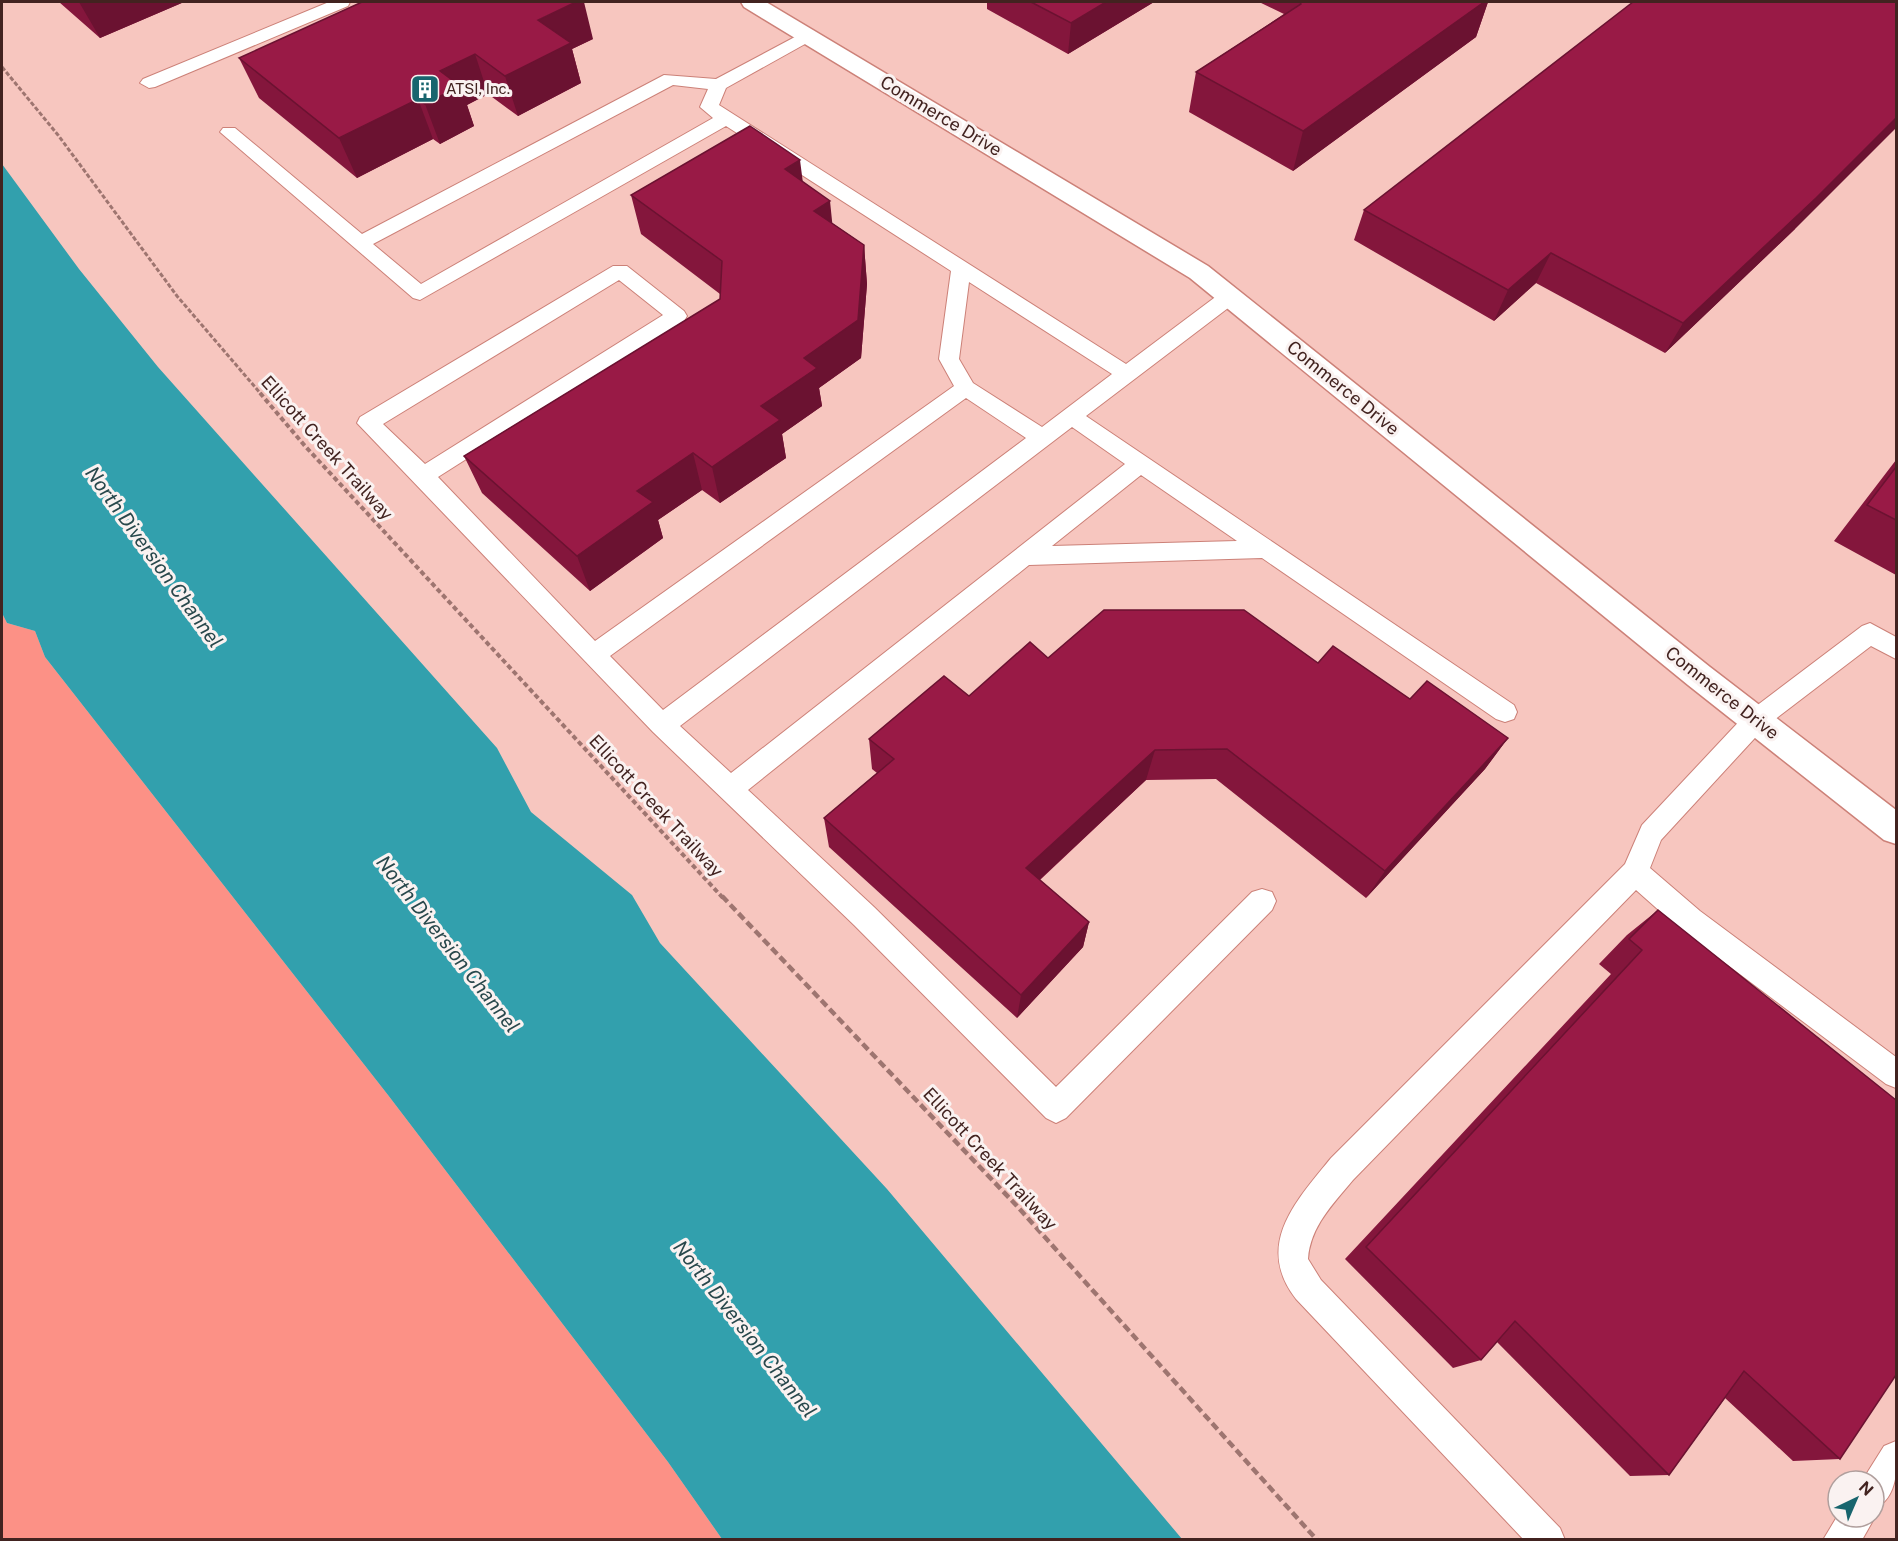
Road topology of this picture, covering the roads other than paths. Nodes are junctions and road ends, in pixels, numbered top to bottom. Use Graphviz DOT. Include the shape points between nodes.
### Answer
graph roads {
  1 [pos="342,2"];
  2 [pos="761,3"];
  3 [pos="808,36"];
  4 [pos="149,83"];
  5 [pos="719,85"];
  6 [pos="726,118"];
  7 [pos="229,132"];
  8 [pos="360,243"];
  9 [pos="961,270"];
  10 [pos="1229,297"];
  11 [pos="1126,374"];
  12 [pos="966,388"];
  13 [pos="1071,416"];
  14 [pos="1042,438"];
  15 [pos="1141,463"];
  16 [pos="423,476"];
  17 [pos="1267,549"];
  18 [pos="1024,556"];
  19 [pos="1896,649"];
  20 [pos="593,655"];
  21 [pos="1505,712"];
  22 [pos="1756,720"];
  23 [pos="662,725"];
  24 [pos="730,789"];
  25 [pos="1896,829"];
  26 [pos="1635,872"];
  27 [pos="1262,901"];
  28 [pos="1896,1074"];
  29 [pos="1896,1458"];
  30 [pos="1886,1473"];
  31 [pos="1548,1539"];
  1 -- 4 [label="lane"];
  2 -- 3 [label="street, Commerce Drive"];
  3 -- 5 [label="lane"];
  3 -- 10 [label="street, Commerce Drive" via="1199,272"];
  5 -- 6 [label="lane" via="709,107"];
  5 -- 8 [label="lane" via="670,79"];
  6 -- 8 [label="lane" via="420,293"];
  6 -- 9 [label="lane"];
  7 -- 8 [label="lane"];
  9 -- 11 [label="lane"];
  9 -- 12 [label="lane" via="949,359"];
  10 -- 11 [label="lane"];
  10 -- 22 [label="street, Commerce Drive"];
  11 -- 13 [label="lane"];
  12 -- 14 [label="lane"];
  12 -- 20 [label="lane"];
  13 -- 14 [label="lane"];
  13 -- 15 [label="lane"];
  14 -- 23 [label="lane"];
  15 -- 17 [label="lane"];
  15 -- 18 [label="lane"];
  16 -- 16 [label="lane" via="368,423 620,272 677,316"];
  16 -- 20 [label="lane"];
  17 -- 18 [label="lane"];
  17 -- 21 [label="lane"];
  18 -- 24 [label="lane"];
  19 -- 22 [label="lane" via="1870,633"];
  20 -- 23 [label="lane"];
  22 -- 25 [label="street, Commerce Drive"];
  22 -- 26 [label="lane" via="1651,833"];
  23 -- 24 [label="lane"];
  24 -- 27 [label="lane" via="1056,1108"];
  26 -- 28 [label="lane" via="1690,920"];
  26 -- 31 [label="lane" via="1342,1169 1305,1216 1293,1244 1295,1270 1319,1302"];
  29 -- 30 [label="lane"];
}
